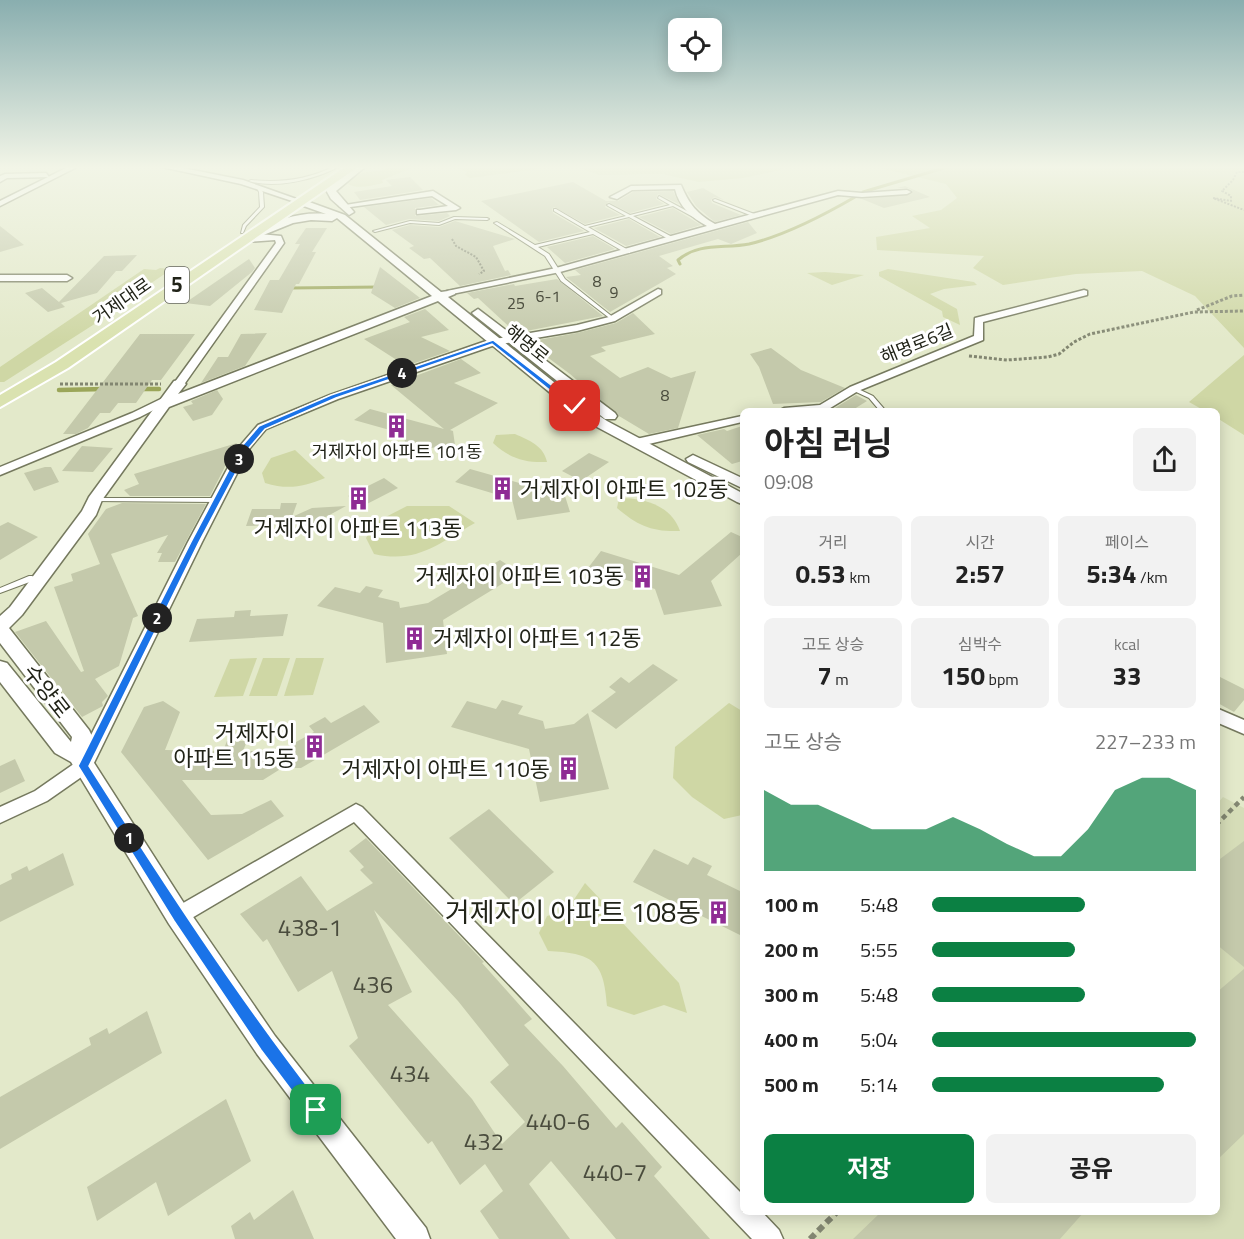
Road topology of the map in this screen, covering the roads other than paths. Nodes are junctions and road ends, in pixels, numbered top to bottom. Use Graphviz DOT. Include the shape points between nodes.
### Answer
graph roads {
  1 [pos="245,225"];
  2 [pos="260,225"];
  3 [pos="274,225"];
  4 [pos="361,225"];
  5 [pos="365,225"];
  6 [pos="399,225"];
  7 [pos="499,225"];
  8 [pos="580,225"];
  9 [pos="593,225"];
  10 [pos="646,225"];
  11 [pos="718,225"];
  12 [pos="713,226"];
  13 [pos="584,227"];
  14 [pos="375,231"];
  15 [pos="594,232"];
  16 [pos="244,236"];
  17 [pos="672,239"];
  18 [pos="534,248"];
  19 [pos="628,252"];
  20 [pos="557,270"];
  21 [pos="0,278"];
  22 [pos="67,278"];
  23 [pos="658,292"];
  24 [pos="1084,293"];
  25 [pos="447,294"];
  26 [pos="612,319"];
  27 [pos="509,338"];
  28 [pos="493,342"];
  29 [pos="179,384"];
  30 [pos="854,389"];
  31 [pos="0,393"];
  32 [pos="167,401"];
  33 [pos="0,402"];
  34 [pos="823,408"];
  35 [pos="880,408"];
  36 [pos="740,419"];
  37 [pos="144,433"];
  38 [pos="654,439"];
  39 [pos="636,443"];
  40 [pos="0,471"];
  41 [pos="0,477"];
  42 [pos="740,483"];
  43 [pos="740,498"];
  44 [pos="217,500"];
  45 [pos="92,503"];
  46 [pos="32,578"];
  47 [pos="0,591"];
  48 [pos="0,611"];
  49 [pos="0,628"];
  50 [pos="1,670"];
  51 [pos="1220,716"];
  52 [pos="1244,728"];
  53 [pos="81,761"];
  54 [pos="0,815"];
  55 [pos="178,916"];
  56 [pos="740,1208"];
  57 [pos="747,1215"];
  58 [pos="415,1239"];
  59 [pos="770,1239"];
  1 -- 16 [label="lane"];
  2 -- 16 [label="main road, 거제대로 / 5"];
  3 -- 16 [label="street"];
  4 -- 25 [label="street, 해명로"];
  5 -- 14 [label="street, 해명로"];
  6 -- 14 [label="lane"];
  7 -- 18 [label="lane"];
  8 -- 13 [label="lane"];
  9 -- 13 [label="lane"];
  10 -- 17 [label="lane"];
  11 -- 12 [label="street"];
  12 -- 17 [label="street"];
  13 -- 15 [label="lane"];
  14 -- 25 [label="street, 해명로"];
  15 -- 18 [label="lane"];
  15 -- 19 [label="lane"];
  16 -- 29 [label="street" via="278,238 280,243"];
  16 -- 31 [label="main road, 거제대로 / 5"];
  16 -- 33 [label="main road, 거제대로 / 5" via="62,365"];
  17 -- 19 [label="street"];
  18 -- 20 [label="lane" via="547,255"];
  19 -- 20 [label="street"];
  20 -- 25 [label="street"];
  20 -- 26 [label="lane" via="563,280"];
  21 -- 22 [label="street"];
  23 -- 26 [label="street"];
  24 -- 30 [label="street, 해명로6길" via="978,320 978,338"];
  25 -- 27 [label="street, 해명로"];
  25 -- 28 [label="street, 해명로"];
  25 -- 32 [label="street"];
  26 -- 27 [label="street"];
  27 -- 28 [label="street"];
  27 -- 38 [label="street, 해명로" via="608,414"];
  28 -- 39 [label="street, 해명로" via="575,406"];
  28 -- 44 [label="street" via="334,397 262,428 245,447"];
  29 -- 32 [label="street"];
  30 -- 34 [label="street, 해명로6길"];
  30 -- 35 [label="lane" via="871,397"];
  32 -- 37 [label="street"];
  32 -- 40 [label="street"];
  36 -- 38 [label="street"];
  37 -- 41 [label="street" via="136,428 113,431"];
  37 -- 45 [label="street"];
  38 -- 39 [label="street"];
  38 -- 42 [label="street, 해명로"];
  39 -- 43 [label="street, 해명로"];
  44 -- 45 [label="lane"];
  44 -- 53 [label="street"];
  45 -- 46 [label="street"];
  45 -- 49 [label="street" via="90,512"];
  46 -- 47 [label="lane"];
  46 -- 48 [label="street"];
  49 -- 53 [label="street, 수양로" via="82,736"];
  50 -- 53 [label="street, 수양로" via="62,747"];
  51 -- 52 [label="street"];
  53 -- 54 [label="street" via="40,796"];
  53 -- 55 [label="street, 수양로"];
  55 -- 56 [label="street" via="356,812"];
  55 -- 58 [label="street, 수양로" via="266,1045"];
  57 -- 59 [label="street"];
}
